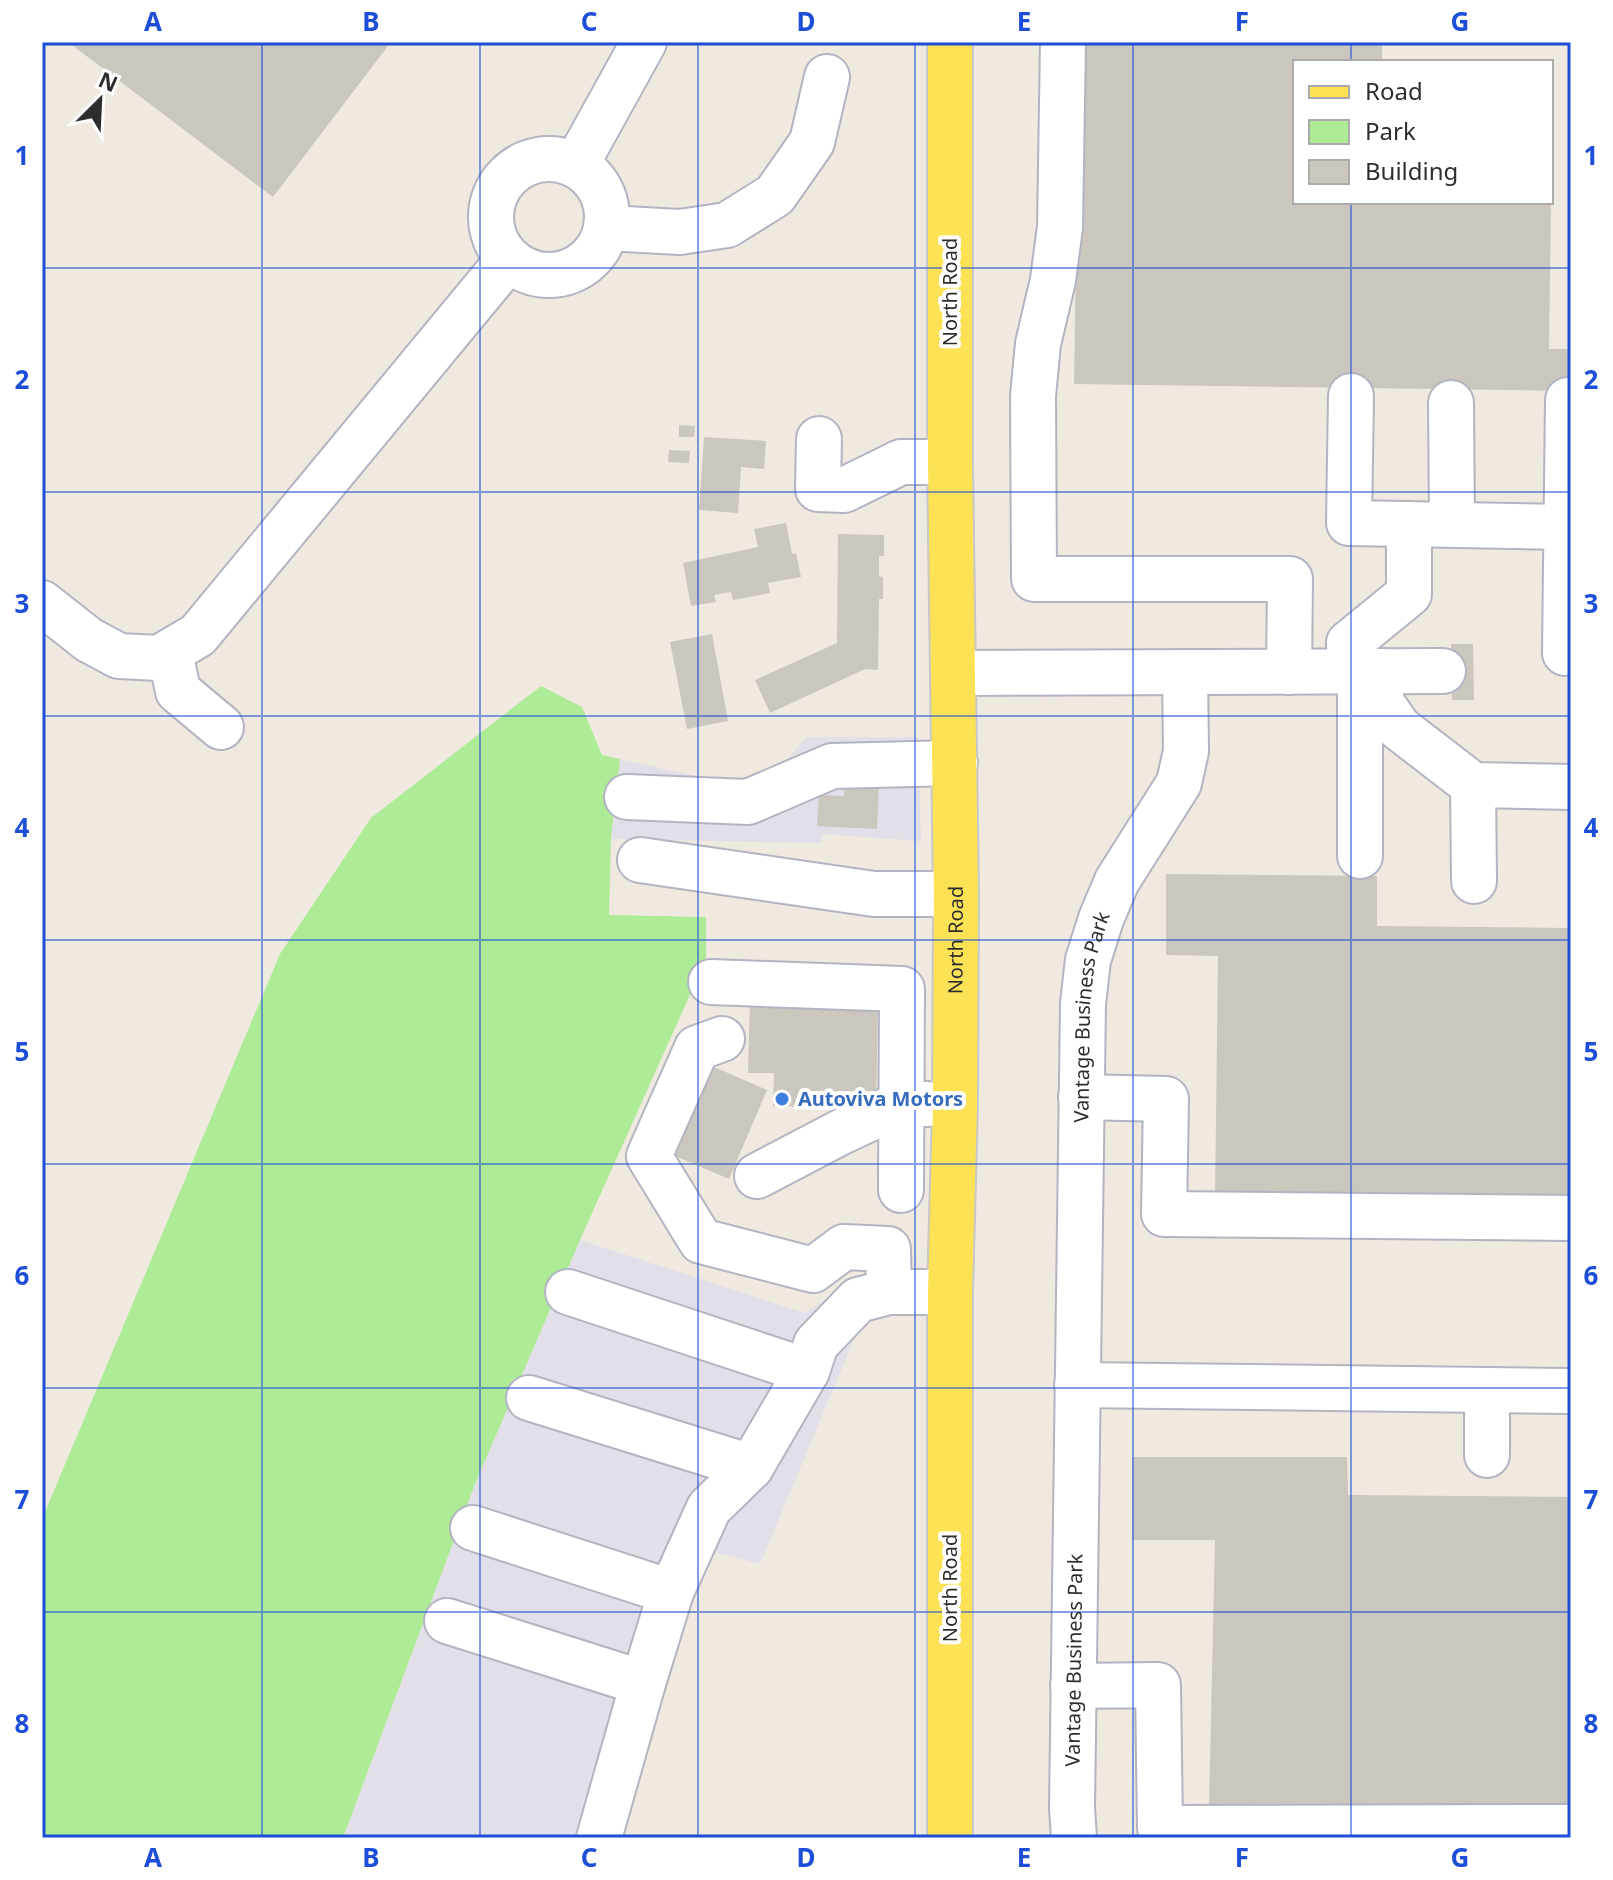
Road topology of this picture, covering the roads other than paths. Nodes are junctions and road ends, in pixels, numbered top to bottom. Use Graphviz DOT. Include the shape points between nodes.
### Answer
graph roads {
  1 [pos="644,42"];
  2 [pos="950,42"];
  3 [pos="1063,42"];
  4 [pos="827,77"];
  5 [pos="576,165"];
  6 [pos="606,228"];
  7 [pos="508,260"];
  8 [pos="1351,396"];
  9 [pos="1568,400"];
  10 [pos="1451,403"];
  11 [pos="819,439"];
  12 [pos="950,462"];
  13 [pos="1409,524"];
  14 [pos="1452,524"];
  15 [pos="1569,525"];
  16 [pos="42,603"];
  17 [pos="170,652"];
  18 [pos="1565,653"];
  19 [pos="1364,671"];
  20 [pos="1443,671"];
  21 [pos="1185,672"];
  22 [pos="1289,672"];
  23 [pos="954,673"];
  24 [pos="221,727"];
  25 [pos="955,763"];
  26 [pos="1473,785"];
  27 [pos="1571,787"];
  28 [pos="627,797"];
  29 [pos="1360,856"];
  30 [pos="640,860"];
  31 [pos="1474,881"];
  32 [pos="956,894"];
  33 [pos="711,982"];
  34 [pos="902,989"];
  35 [pos="955,989"];
  36 [pos="722,1039"];
  37 [pos="1081,1097"];
  38 [pos="901,1104"];
  39 [pos="955,1105"];
  40 [pos="757,1176"];
  41 [pos="901,1190"];
  42 [pos="1571,1218"];
  43 [pos="568,1292"];
  44 [pos="889,1292"];
  45 [pos="950,1292"];
  46 [pos="807,1371"];
  47 [pos="1077,1385"];
  48 [pos="1487,1390"];
  49 [pos="1571,1391"];
  50 [pos="529,1398"];
  51 [pos="1487,1455"];
  52 [pos="751,1467"];
  53 [pos="473,1528"];
  54 [pos="671,1592"];
  55 [pos="447,1621"];
  56 [pos="643,1683"];
  57 [pos="1073,1686"];
  58 [pos="1571,1827"];
  59 [pos="599,1838"];
  60 [pos="950,1838"];
  61 [pos="1074,1838"];
  1 -- 5 [label="street"];
  2 -- 12 [label="main road, North Road"];
  3 -- 22 [label="street" via="1060,227 1033,396 1034,579 1290,579"];
  4 -- 6 [label="street" via="812,142 775,195 727,225 680,232"];
  5 -- 6 [label="street" via="598,184 606,202"];
  5 -- 7 [label="street" via="547,158 528,162 510,171 498,187 490,224"];
  6 -- 7 [label="street" via="593,255 561,274 533,273"];
  7 -- 17 [label="street" via="198,635"];
  8 -- 13 [label="street" via="1349,523"];
  9 -- 15 [label="street"];
  10 -- 14 [label="street"];
  11 -- 12 [label="street" via="818,489 844,490 901,462"];
  12 -- 23 [label="main road, North Road"];
  13 -- 14 [label="street"];
  13 -- 19 [label="street" via="1409,594 1349,643"];
  14 -- 15 [label="street"];
  15 -- 18 [label="street"];
  16 -- 17 [label="street" via="119,656 159,658"];
  17 -- 24 [label="street" via="178,691"];
  19 -- 20 [label="street"];
  19 -- 22 [label="street"];
  19 -- 26 [label="street" via="1399,728"];
  19 -- 29 [label="street"];
  21 -- 22 [label="street"];
  21 -- 23 [label="street"];
  21 -- 37 [label="street, Vantage Business Park" via="1186,751 1179,783 1117,881 1088,960"];
  23 -- 25 [label="main road, North Road"];
  25 -- 28 [label="street" via="832,766 748,802"];
  25 -- 32 [label="main road, North Road"];
  26 -- 27 [label="street"];
  26 -- 31 [label="street"];
  30 -- 32 [label="street" via="874,894"];
  32 -- 35 [label="main road, North Road"];
  33 -- 34 [label="street"];
  34 -- 35 [label="street"];
  34 -- 38 [label="street"];
  35 -- 39 [label="main road, North Road"];
  36 -- 44 [label="street" via="697,1048 649,1156 701,1241 813,1270 844,1247 888,1249"];
  37 -- 42 [label="street" via="1166,1099 1164,1214"];
  37 -- 47 [label="street, Vantage Business Park"];
  38 -- 39 [label="street"];
  38 -- 40 [label="street"];
  38 -- 41 [label="street"];
  39 -- 45 [label="main road, North Road"];
  43 -- 46 [label="street"];
  44 -- 45 [label="street"];
  44 -- 46 [label="street" via="858,1300 816,1344"];
  45 -- 60 [label="main road, North Road"];
  46 -- 52 [label="street"];
  47 -- 48 [label="street"];
  47 -- 57 [label="street, Vantage Business Park"];
  48 -- 49 [label="street"];
  48 -- 51 [label="street"];
  50 -- 52 [label="street"];
  52 -- 54 [label="street" via="709,1508"];
  53 -- 54 [label="street"];
  54 -- 56 [label="street"];
  55 -- 56 [label="street"];
  56 -- 59 [label="street"];
  57 -- 58 [label="street" via="1158,1685 1160,1828"];
  57 -- 61 [label="street, Vantage Business Park"];
}
